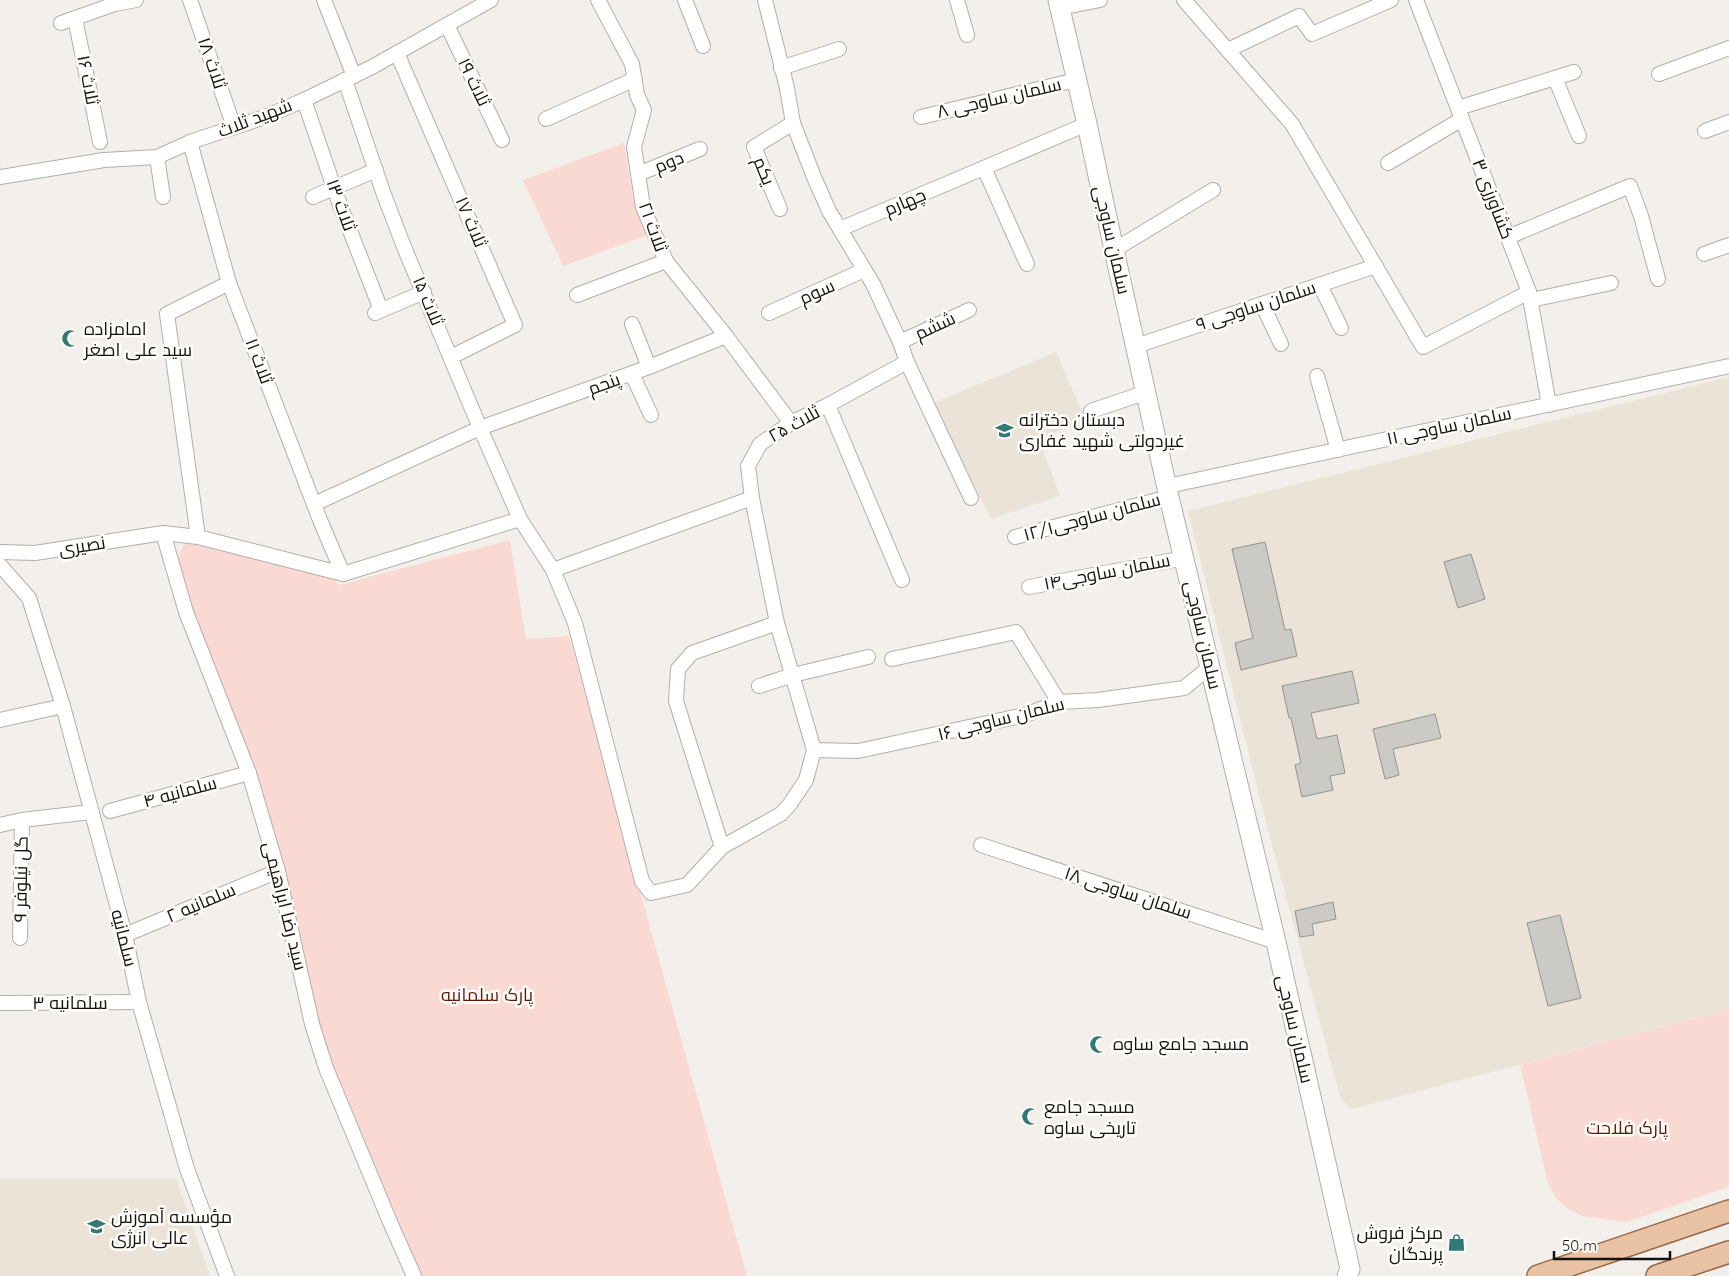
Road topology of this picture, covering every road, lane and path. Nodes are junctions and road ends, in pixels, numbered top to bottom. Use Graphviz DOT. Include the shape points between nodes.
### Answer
graph roads {
  1 [pos="136,0"];
  2 [pos="190,0"];
  3 [pos="324,0"];
  4 [pos="491,0"];
  5 [pos="598,0"];
  6 [pos="685,0"];
  7 [pos="765,0"];
  8 [pos="957,0"];
  9 [pos="1100,0"];
  10 [pos="1184,0"];
  11 [pos="1391,0"];
  12 [pos="1416,0"];
  13 [pos="114,2"];
  14 [pos="1059,4"];
  15 [pos="75,18"];
  16 [pos="61,22"];
  17 [pos="447,25"];
  18 [pos="967,35"];
  19 [pos="702,46"];
  20 [pos="1729,48"];
  21 [pos="839,49"];
  22 [pos="1228,50"];
  23 [pos="397,52"];
  24 [pos="782,68"];
  25 [pos="1574,72"];
  26 [pos="1659,74"];
  27 [pos="349,78"];
  28 [pos="1555,78"];
  29 [pos="635,79"];
  30 [pos="1076,80"];
  31 [pos="304,100"];
  32 [pos="1460,113"];
  33 [pos="921,117"];
  34 [pos="546,119"];
  35 [pos="1729,122"];
  36 [pos="793,123"];
  37 [pos="1087,124"];
  38 [pos="234,126"];
  39 [pos="1705,131"];
  40 [pos="1579,136"];
  41 [pos="502,140"];
  42 [pos="100,142"];
  43 [pos="190,142"];
  44 [pos="700,149"];
  45 [pos="157,157"];
  46 [pos="1388,163"];
  47 [pos="984,168"];
  48 [pos="376,170"];
  49 [pos="638,174"];
  50 [pos="0,177"];
  51 [pos="335,188"];
  52 [pos="1213,190"];
  53 [pos="163,197"];
  54 [pos="313,197"];
  55 [pos="780,209"];
  56 [pos="840,229"];
  57 [pos="1508,238"];
  58 [pos="1729,245"];
  59 [pos="1114,250"];
  60 [pos="1704,254"];
  61 [pos="666,261"];
  62 [pos="1027,264"];
  63 [pos="1376,266"];
  64 [pos="864,270"];
  65 [pos="1658,279"];
  66 [pos="229,283"];
  67 [pos="1610,284"];
  68 [pos="1320,285"];
  69 [pos="424,292"];
  70 [pos="578,295"];
  71 [pos="1530,296"];
  72 [pos="1262,304"];
  73 [pos="969,310"];
  74 [pos="769,313"];
  75 [pos="632,324"];
  76 [pos="1341,328"];
  77 [pos="726,336"];
  78 [pos="900,342"];
  79 [pos="1281,344"];
  80 [pos="1136,346"];
  81 [pos="451,357"];
  82 [pos="907,362"];
  83 [pos="1729,366"];
  84 [pos="649,367"];
  85 [pos="632,374"];
  86 [pos="1316,376"];
  87 [pos="1147,392"];
  88 [pos="828,405"];
  89 [pos="1549,405"];
  90 [pos="1091,412"];
  91 [pos="651,415"];
  92 [pos="791,423"];
  93 [pos="480,428"];
  94 [pos="1338,450"];
  95 [pos="1169,492"];
  96 [pos="752,498"];
  97 [pos="972,498"];
  98 [pos="314,504"];
  99 [pos="520,519"];
  100 [pos="164,533"];
  101 [pos="198,537"];
  102 [pos="1015,537"];
  103 [pos="0,552"];
  104 [pos="1185,558"];
  105 [pos="0,565"];
  106 [pos="553,570"];
  107 [pos="343,574"];
  108 [pos="902,580"];
  109 [pos="1029,586"];
  110 [pos="777,623"];
  111 [pos="868,657"];
  112 [pos="892,659"];
  113 [pos="1210,667"];
  114 [pos="793,675"];
  115 [pos="759,686"];
  116 [pos="1059,702"];
  117 [pos="64,706"];
  118 [pos="0,720"];
  119 [pos="814,750"];
  120 [pos="249,773"];
  121 [pos="110,811"];
  122 [pos="91,812"];
  123 [pos="22,820"];
  124 [pos="0,824"];
  125 [pos="981,845"];
  126 [pos="722,847"];
  127 [pos="278,871"];
  128 [pos="124,935"];
  129 [pos="20,938"];
  130 [pos="1276,942"];
  131 [pos="139,1002"];
  132 [pos="0,1003"];
  133 [pos="1729,1211"];
  134 [pos="1729,1252"];
  135 [pos="1353,1274"];
  136 [pos="227,1276"];
  137 [pos="414,1276"];
  138 [pos="1538,1276"];
  139 [pos="1657,1276"];
  1 -- 13 [label="street"];
  2 -- 38 [label="street, ثلاث ۱۸"];
  3 -- 27 [label="street, ثلاث ۱۵"];
  4 -- 17 [label="street, شهید ثلاث"];
  5 -- 29 [label="street, ثلاث ۲۱" via="632,64"];
  6 -- 19 [label="street"];
  7 -- 24 [label="street"];
  8 -- 18 [label="street"];
  9 -- 14 [label="street"];
  10 -- 22 [label="street"];
  11 -- 22 [label="street" via="1312,34 1299,16"];
  12 -- 32 [label="street, کشاورزی ۳"];
  13 -- 15 [label="street"];
  14 -- 30 [label="street, سلمان ساوجی"];
  15 -- 16 [label="street"];
  15 -- 42 [label="street, ثلاث ۱۶"];
  17 -- 23 [label="street, شهید ثلاث"];
  17 -- 41 [label="street, ثلاث ۱۹"];
  20 -- 26 [label="street"];
  21 -- 24 [label="street"];
  22 -- 63 [label="street" via="1292,124"];
  23 -- 27 [label="street, شهید ثلاث"];
  23 -- 81 [label="street, ثلاث ۱۷" via="515,325"];
  24 -- 36 [label="street"];
  25 -- 28 [label="street"];
  27 -- 31 [label="street, شهید ثلاث"];
  27 -- 48 [label="street, ثلاث ۱۵"];
  28 -- 32 [label="street"];
  28 -- 40 [label="street"];
  29 -- 34 [label="street"];
  29 -- 49 [label="street, ثلاث ۲۱" via="637,95 644,110 634,147"];
  30 -- 33 [label="street, سلمان ساوجی ۸"];
  30 -- 37 [label="street, سلمان ساوجی"];
  31 -- 38 [label="street, شهید ثلاث"];
  31 -- 51 [label="street, ثلاث ۱۳"];
  32 -- 46 [label="street"];
  32 -- 57 [label="street, کشاورزی ۳"];
  35 -- 39 [label="street"];
  36 -- 55 [label="street, یکم" via="754,148"];
  36 -- 56 [label="street" via="828,211"];
  37 -- 47 [label="street, چهارم"];
  37 -- 59 [label="street, سلمان ساوجی"];
  38 -- 43 [label="street, شهید ثلاث"];
  43 -- 45 [label="street, شهید ثلاث"];
  43 -- 66 [label="street, ثلاث ۱۱"];
  44 -- 49 [label="street, دوم"];
  45 -- 50 [label="street, شهید ثلاث" via="104,160"];
  45 -- 53 [label="street"];
  47 -- 56 [label="street, چهارم"];
  47 -- 62 [label="street"];
  48 -- 51 [label="street"];
  48 -- 69 [label="street, ثلاث ۱۵"];
  49 -- 61 [label="street, ثلاث ۲۱" via="643,208"];
  51 -- 54 [label="street"];
  51 -- 69 [label="street, ثلاث ۱۳" via="378,311"];
  52 -- 59 [label="street"];
  56 -- 64 [label="street"];
  57 -- 65 [label="street" via="1630,186"];
  57 -- 71 [label="street, کشاورزی ۳"];
  58 -- 60 [label="street"];
  59 -- 80 [label="street, سلمان ساوجی"];
  61 -- 70 [label="street"];
  61 -- 77 [label="street, ثلاث ۲۱"];
  63 -- 68 [label="street, سلمان ساوجی ۹"];
  63 -- 71 [label="street" via="1423,347"];
  64 -- 74 [label="street, سوم"];
  64 -- 78 [label="street"];
  66 -- 98 [label="street, ثلاث ۱۱"];
  66 -- 101 [label="street" via="167,314"];
  67 -- 71 [label="street"];
  68 -- 72 [label="street, سلمان ساوجی ۹"];
  68 -- 76 [label="street"];
  69 -- 81 [label="street, ثلاث ۱۵"];
  71 -- 89 [label="street, کشاورزی ۳"];
  72 -- 79 [label="street"];
  72 -- 80 [label="street, سلمان ساوجی ۹"];
  73 -- 78 [label="street, ششم"];
  75 -- 84 [label="street"];
  77 -- 84 [label="street, پنجم"];
  77 -- 92 [label="street, ثلاث ۲۱"];
  78 -- 82 [label="street"];
  80 -- 87 [label="street, سلمان ساوجی"];
  81 -- 93 [label="street, ثلاث ۱۵"];
  82 -- 88 [label="street, ثلاث ۲۵"];
  82 -- 97 [label="street"];
  83 -- 89 [label="street, سلمان ساوجی ۱۱"];
  84 -- 85 [label="street, پنجم"];
  85 -- 91 [label="street"];
  85 -- 93 [label="street, پنجم"];
  86 -- 94 [label="street"];
  87 -- 90 [label="street"];
  87 -- 95 [label="street, سلمان ساوجی"];
  88 -- 92 [label="street, ثلاث ۲۵"];
  88 -- 108 [label="street"];
  89 -- 94 [label="street, سلمان ساوجی ۱۱"];
  92 -- 96 [label="street, ثلاث ۲۵" via="760,444 748,466"];
  93 -- 98 [label="street, پنجم"];
  93 -- 99 [label="street, ثلاث ۱۵"];
  94 -- 95 [label="street, سلمان ساوجی ۱۱"];
  95 -- 102 [label="street, سلمان ساوجی۱۲/۱"];
  95 -- 104 [label="street, سلمان ساوجی"];
  96 -- 106 [label="street"];
  96 -- 110 [label="street, ثلاث ۲۵"];
  98 -- 107 [label="street, ثلاث ۱۱"];
  99 -- 106 [label="street, ثلاث ۱۵"];
  99 -- 107 [label="street"];
  100 -- 101 [label="street, نصیری"];
  100 -- 103 [label="street, نصیری" via="35,553"];
  100 -- 120 [label="street, سید رضا ابراهیمی" via="186,612"];
  101 -- 107 [label="street, نصیری"];
  104 -- 109 [label="street, سلمان ساوجی۱۴"];
  104 -- 113 [label="street, سلمان ساوجی"];
  105 -- 117 [label="street, سلمانیه" via="29,598"];
  106 -- 126 [label="street, ثلاث ۱۵" via="575,624 642,881 652,893 687,885"];
  110 -- 114 [label="street, ثلاث ۲۵"];
  110 -- 126 [label="street" via="692,653 678,669 676,700"];
  111 -- 114 [label="street"];
  112 -- 116 [label="street" via="1016,632"];
  113 -- 116 [label="street, سلمان ساوجی ۱۶" via="1184,688"];
  113 -- 130 [label="street, سلمان ساوجی"];
  114 -- 115 [label="street"];
  114 -- 119 [label="street, ثلاث ۲۵"];
  116 -- 119 [label="street, سلمان ساوجی ۱۶" via="1025,715 858,751"];
  117 -- 118 [label="street"];
  117 -- 122 [label="street, سلمانیه"];
  119 -- 126 [label="street" via="806,780 781,814"];
  120 -- 121 [label="street, سلمانیه ۴"];
  120 -- 127 [label="street, سید رضا ابراهیمی"];
  122 -- 123 [label="street"];
  122 -- 128 [label="street, سلمانیه"];
  123 -- 124 [label="street"];
  123 -- 129 [label="street, گل نیلوفر ۹"];
  125 -- 130 [label="street, سلمان ساوجی ۱۸"];
  127 -- 128 [label="street, سلمانیه ۲"];
  127 -- 137 [label="street, سید رضا ابراهیمی" via="312,1024 326,1068"];
  128 -- 131 [label="street, سلمانیه"];
  130 -- 135 [label="street, سلمان ساوجی"];
  131 -- 132 [label="street, سلمانیه ۳"];
  131 -- 136 [label="street, سلمانیه" via="187,1169"];
  133 -- 138 [label="main road"];
  134 -- 139 [label="main road"];
}
